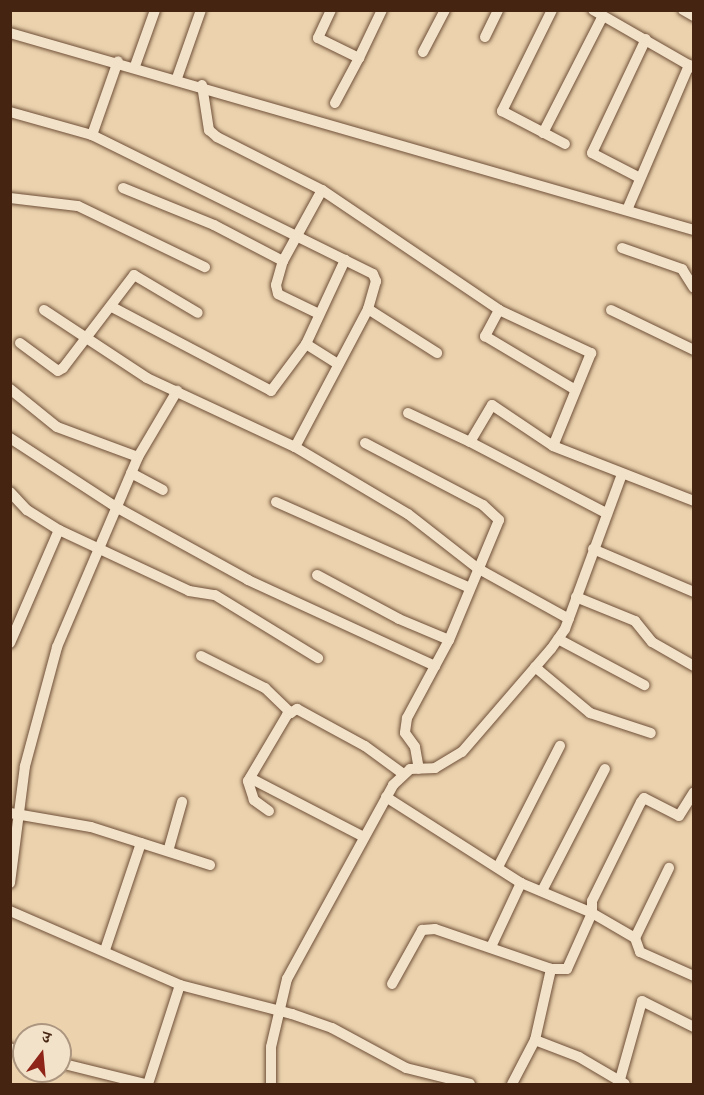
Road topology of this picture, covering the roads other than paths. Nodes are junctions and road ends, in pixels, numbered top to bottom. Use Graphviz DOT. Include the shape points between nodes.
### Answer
graph roads {
  1 [pos="155,10"];
  2 [pos="201,10"];
  3 [pos="332,10"];
  4 [pos="382,10"];
  5 [pos="445,10"];
  6 [pos="498,10"];
  7 [pos="552,10"];
  8 [pos="683,10"];
  9 [pos="598,13"];
  10 [pos="693,16"];
  11 [pos="10,33"];
  12 [pos="485,38"];
  13 [pos="646,39"];
  14 [pos="423,52"];
  15 [pos="359,58"];
  16 [pos="118,62"];
  17 [pos="135,66"];
  18 [pos="691,67"];
  19 [pos="177,78"];
  20 [pos="202,85"];
  21 [pos="335,103"];
  22 [pos="10,112"];
  23 [pos="543,133"];
  24 [pos="92,135"];
  25 [pos="565,144"];
  26 [pos="640,178"];
  27 [pos="123,188"];
  28 [pos="322,190"];
  29 [pos="10,198"];
  30 [pos="627,210"];
  31 [pos="693,230"];
  32 [pos="299,234"];
  33 [pos="622,248"];
  34 [pos="345,260"];
  35 [pos="283,261"];
  36 [pos="205,267"];
  37 [pos="692,289"];
  38 [pos="112,307"];
  39 [pos="368,309"];
  40 [pos="44,310"];
  41 [pos="499,310"];
  42 [pos="611,310"];
  43 [pos="198,313"];
  44 [pos="317,313"];
  45 [pos="85,339"];
  46 [pos="20,343"];
  47 [pos="306,344"];
  48 [pos="693,350"];
  49 [pos="436,353"];
  50 [pos="338,364"];
  51 [pos="10,389"];
  52 [pos="574,389"];
  53 [pos="177,391"];
  54 [pos="408,414"];
  55 [pos="10,438"];
  56 [pos="470,442"];
  57 [pos="365,444"];
  58 [pos="553,446"];
  59 [pos="295,447"];
  60 [pos="138,457"];
  61 [pos="131,472"];
  62 [pos="622,474"];
  63 [pos="163,490"];
  64 [pos="10,492"];
  65 [pos="693,501"];
  66 [pos="276,502"];
  67 [pos="116,507"];
  68 [pos="606,513"];
  69 [pos="58,530"];
  70 [pos="98,546"];
  71 [pos="593,549"];
  72 [pos="477,568"];
  73 [pos="317,575"];
  74 [pos="470,588"];
  75 [pos="693,592"];
  76 [pos="576,597"];
  77 [pos="10,609"];
  78 [pos="21,613"];
  79 [pos="569,619"];
  80 [pos="558,639"];
  81 [pos="449,640"];
  82 [pos="10,644"];
  83 [pos="201,656"];
  84 [pos="318,658"];
  85 [pos="435,666"];
  86 [pos="693,666"];
  87 [pos="535,668"];
  88 [pos="644,685"];
  89 [pos="291,712"];
  90 [pos="651,733"];
  91 [pos="560,746"];
  92 [pos="419,769"];
  93 [pos="606,769"];
  94 [pos="402,773"];
  95 [pos="250,778"];
  96 [pos="693,792"];
  97 [pos="386,797"];
  98 [pos="182,802"];
  99 [pos="268,811"];
  100 [pos="15,813"];
  101 [pos="363,837"];
  102 [pos="141,843"];
  103 [pos="169,849"];
  104 [pos="210,865"];
  105 [pos="499,865"];
  106 [pos="669,868"];
  107 [pos="10,883"];
  108 [pos="521,883"];
  109 [pos="543,889"];
  110 [pos="10,911"];
  111 [pos="592,913"];
  112 [pos="635,938"];
  113 [pos="491,947"];
  114 [pos="105,950"];
  115 [pos="550,969"];
  116 [pos="693,976"];
  117 [pos="393,984"];
  118 [pos="180,985"];
  119 [pos="277,1010"];
  120 [pos="693,1027"];
  121 [pos="535,1040"];
  122 [pos="72,1067"];
  123 [pos="146,1084"];
  124 [pos="271,1084"];
  125 [pos="470,1084"];
  126 [pos="513,1084"];
  127 [pos="622,1084"];
  1 -- 17 [label="street"];
  2 -- 19 [label="street"];
  3 -- 15 [label="street" via="318,38"];
  4 -- 15 [label="street"];
  5 -- 14 [label="street"];
  6 -- 12 [label="street"];
  7 -- 23 [label="street" via="502,111"];
  8 -- 10 [label="street"];
  9 -- 13 [label="street"];
  9 -- 23 [label="street"];
  11 -- 16 [label="street"];
  13 -- 18 [label="street"];
  13 -- 26 [label="street" via="591,153"];
  15 -- 21 [label="street"];
  16 -- 17 [label="street"];
  16 -- 24 [label="street"];
  17 -- 19 [label="street"];
  18 -- 26 [label="street"];
  19 -- 20 [label="street"];
  20 -- 28 [label="street" via="209,130 217,137"];
  20 -- 30 [label="street"];
  22 -- 24 [label="street"];
  23 -- 25 [label="street"];
  24 -- 32 [label="street" via="173,178"];
  26 -- 30 [label="street"];
  27 -- 35 [label="street" via="214,225"];
  28 -- 32 [label="street"];
  28 -- 41 [label="street"];
  29 -- 36 [label="street" via="78,206"];
  30 -- 31 [label="street"];
  32 -- 34 [label="street"];
  32 -- 35 [label="street"];
  33 -- 37 [label="street" via="682,269"];
  34 -- 39 [label="street" via="376,281"];
  34 -- 44 [label="street"];
  35 -- 44 [label="street" via="278,294"];
  38 -- 43 [label="street" via="134,275"];
  38 -- 45 [label="street"];
  38 -- 47 [label="street" via="271,391"];
  39 -- 49 [label="street"];
  39 -- 50 [label="street"];
  40 -- 45 [label="street"];
  41 -- 52 [label="street" via="485,336"];
  41 -- 52 [label="street" via="591,353"];
  42 -- 48 [label="street"];
  44 -- 47 [label="street"];
  45 -- 46 [label="street" via="58,371"];
  45 -- 53 [label="street"];
  47 -- 50 [label="street"];
  50 -- 59 [label="street"];
  51 -- 60 [label="street" via="57,428"];
  52 -- 58 [label="street"];
  53 -- 59 [label="street"];
  53 -- 60 [label="street"];
  54 -- 56 [label="street"];
  55 -- 67 [label="street"];
  56 -- 58 [label="street" via="492,405"];
  56 -- 68 [label="street"];
  57 -- 72 [label="street" via="483,506 500,520"];
  58 -- 62 [label="street"];
  59 -- 72 [label="street" via="408,514"];
  60 -- 61 [label="street"];
  61 -- 63 [label="street"];
  61 -- 67 [label="street"];
  62 -- 65 [label="street"];
  62 -- 68 [label="street"];
  64 -- 69 [label="street" via="27,510"];
  66 -- 74 [label="street"];
  67 -- 70 [label="street"];
  67 -- 85 [label="street" via="248,580"];
  68 -- 71 [label="street"];
  69 -- 70 [label="street"];
  69 -- 78 [label="street"];
  70 -- 84 [label="street" via="189,591 215,596"];
  70 -- 100 [label="street" via="57,647"];
  71 -- 75 [label="street"];
  71 -- 76 [label="street"];
  72 -- 74 [label="street"];
  72 -- 79 [label="street"];
  73 -- 81 [label="street" via="399,619"];
  74 -- 81 [label="street"];
  76 -- 79 [label="street"];
  76 -- 86 [label="street" via="635,621 652,642"];
  77 -- 78 [label="street"];
  78 -- 82 [label="street"];
  79 -- 80 [label="street"];
  80 -- 87 [label="street"];
  80 -- 88 [label="street"];
  81 -- 85 [label="street"];
  83 -- 89 [label="street" via="265,688"];
  85 -- 92 [label="street" via="405,728 416,747"];
  87 -- 90 [label="street" via="590,713"];
  87 -- 92 [label="street" via="462,752 449,763"];
  89 -- 94 [label="street" via="297,710 365,746"];
  89 -- 95 [label="street"];
  91 -- 105 [label="street"];
  92 -- 94 [label="street"];
  93 -- 109 [label="street"];
  94 -- 97 [label="street"];
  95 -- 99 [label="street" via="250,794"];
  95 -- 101 [label="street"];
  96 -- 111 [label="street" via="679,816 644,798 640,802 592,901"];
  97 -- 101 [label="street"];
  97 -- 105 [label="street"];
  98 -- 103 [label="street"];
  100 -- 102 [label="street" via="91,827"];
  100 -- 107 [label="street"];
  101 -- 119 [label="street" via="309,935"];
  102 -- 103 [label="street"];
  102 -- 114 [label="street"];
  103 -- 104 [label="street"];
  105 -- 108 [label="street"];
  106 -- 112 [label="street"];
  108 -- 109 [label="street"];
  108 -- 113 [label="street"];
  109 -- 111 [label="street"];
  110 -- 114 [label="street"];
  111 -- 112 [label="street"];
  111 -- 115 [label="street" via="567,969"];
  112 -- 116 [label="street" via="640,952"];
  113 -- 115 [label="street"];
  113 -- 117 [label="street" via="422,930"];
  114 -- 118 [label="street"];
  115 -- 121 [label="street"];
  118 -- 119 [label="street"];
  118 -- 123 [label="street"];
  119 -- 124 [label="street"];
  119 -- 125 [label="street" via="332,1028 406,1068"];
  120 -- 127 [label="street" via="642,1000"];
  121 -- 126 [label="street"];
  121 -- 127 [label="street" via="579,1057"];
  122 -- 123 [label="street"];
}
